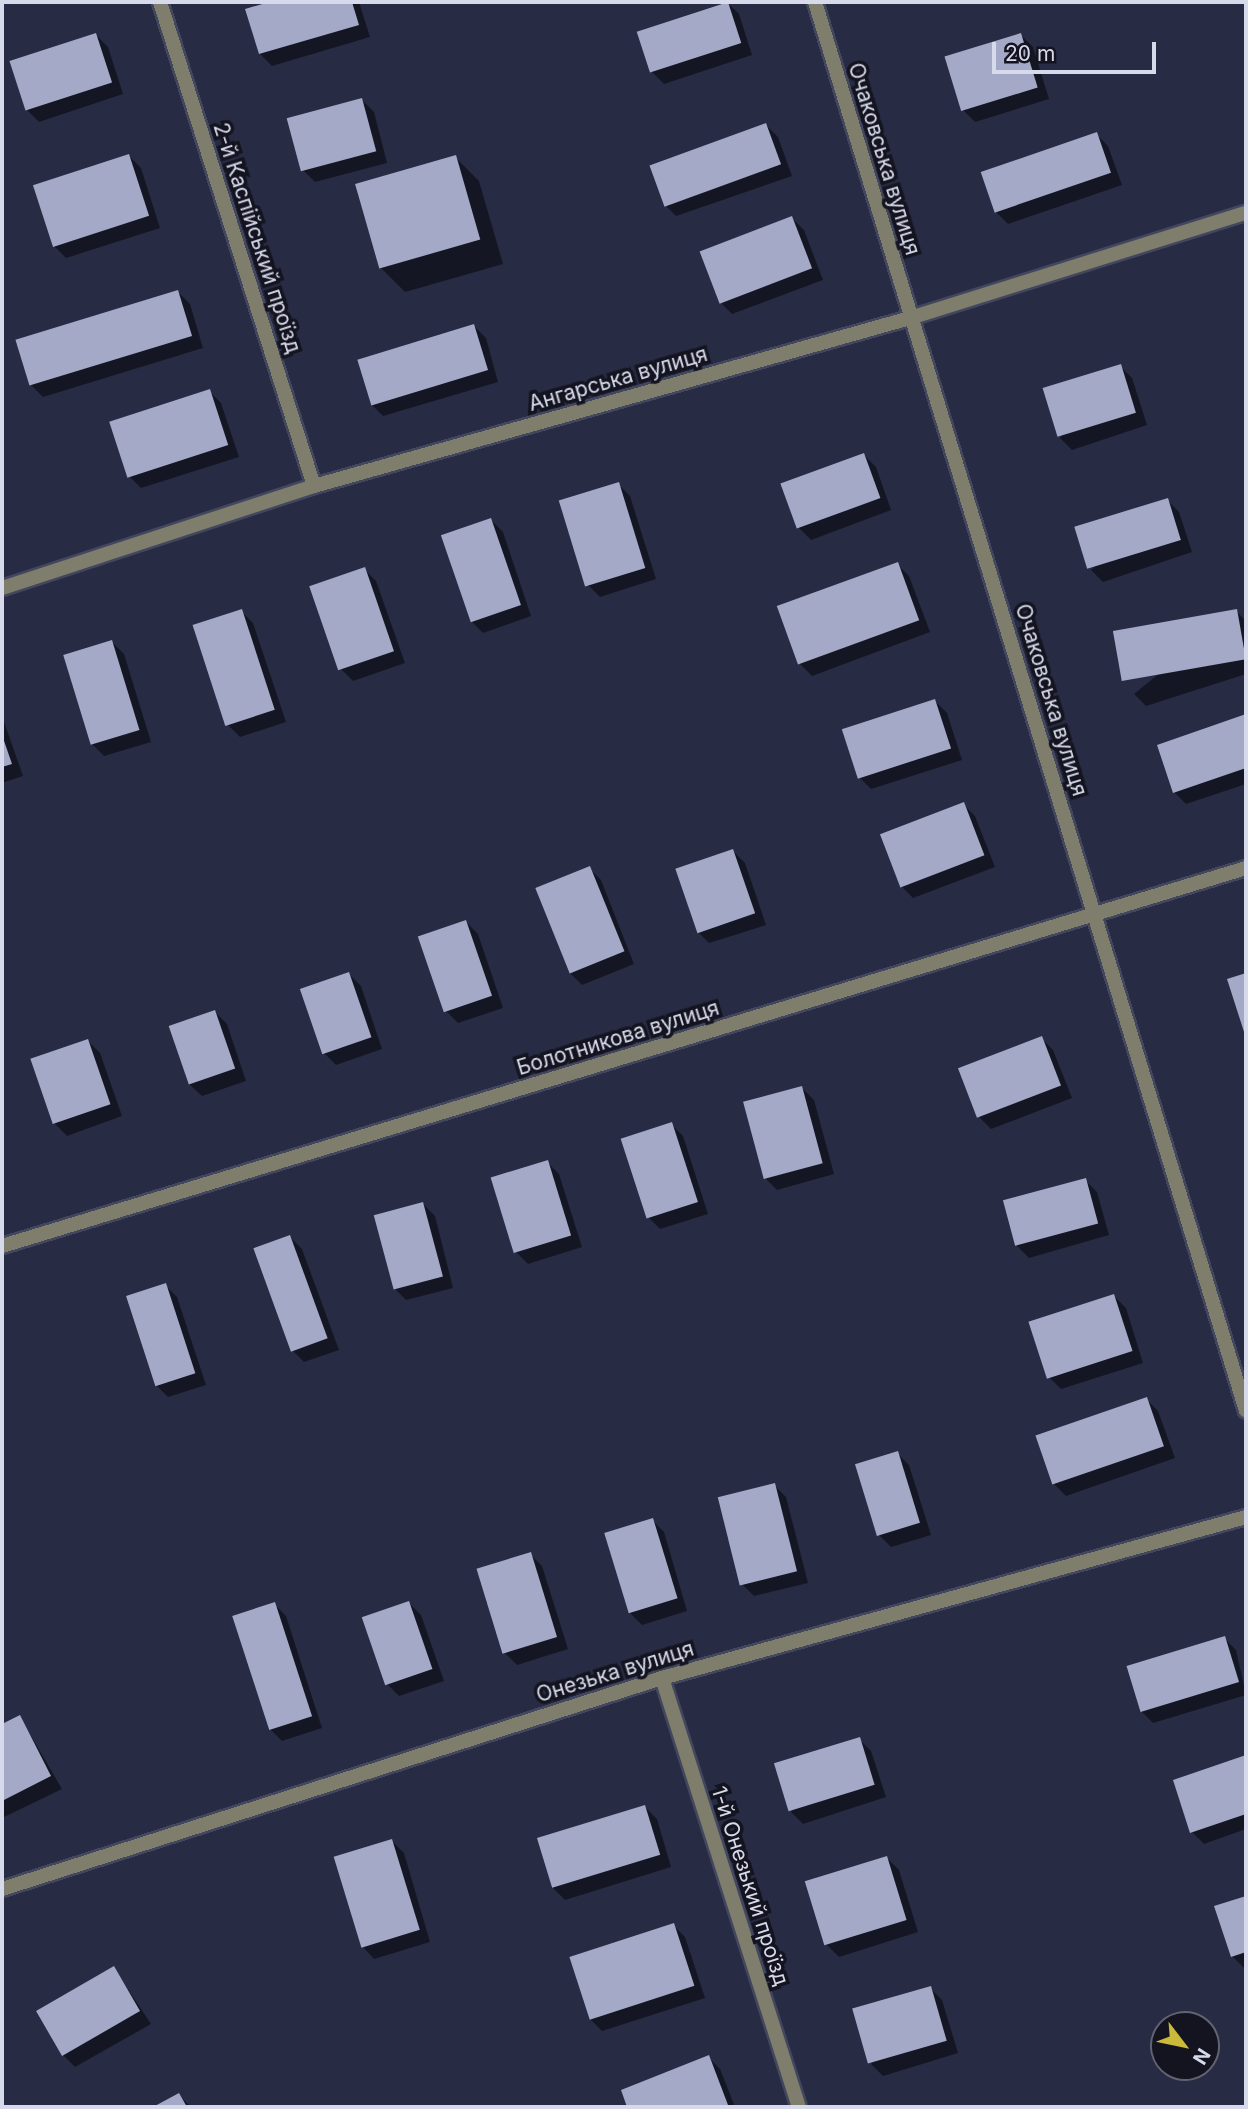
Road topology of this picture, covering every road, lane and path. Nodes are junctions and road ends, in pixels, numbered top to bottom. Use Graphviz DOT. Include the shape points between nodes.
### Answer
graph roads {
  1 [pos="160,2"];
  2 [pos="815,2"];
  3 [pos="1246,213"];
  4 [pos="910,318"];
  5 [pos="314,486"];
  6 [pos="2,588"];
  7 [pos="1246,868"];
  8 [pos="1096,915"];
  9 [pos="2,1246"];
  10 [pos="1246,1412"];
  11 [pos="1246,1517"];
  12 [pos="662,1678"];
  13 [pos="2,1889"];
  14 [pos="799,2107"];
  1 -- 5 [label="street, 2-й Каспійський проїзд"];
  2 -- 4 [label="street, Очаковська вулиця"];
  3 -- 4 [label="street, Ангарська вулиця"];
  4 -- 5 [label="street, Ангарська вулиця"];
  4 -- 8 [label="street, Очаковська вулиця"];
  5 -- 6 [label="street, Ангарська вулиця"];
  7 -- 8 [label="street, Болотникова вулиця"];
  8 -- 9 [label="street, Болотникова вулиця"];
  8 -- 10 [label="street, Очаковська вулиця"];
  11 -- 12 [label="street, Онезька вулиця"];
  12 -- 13 [label="street, Онезька вулиця"];
  12 -- 14 [label="street, 1-й Онезький проїзд"];
}
